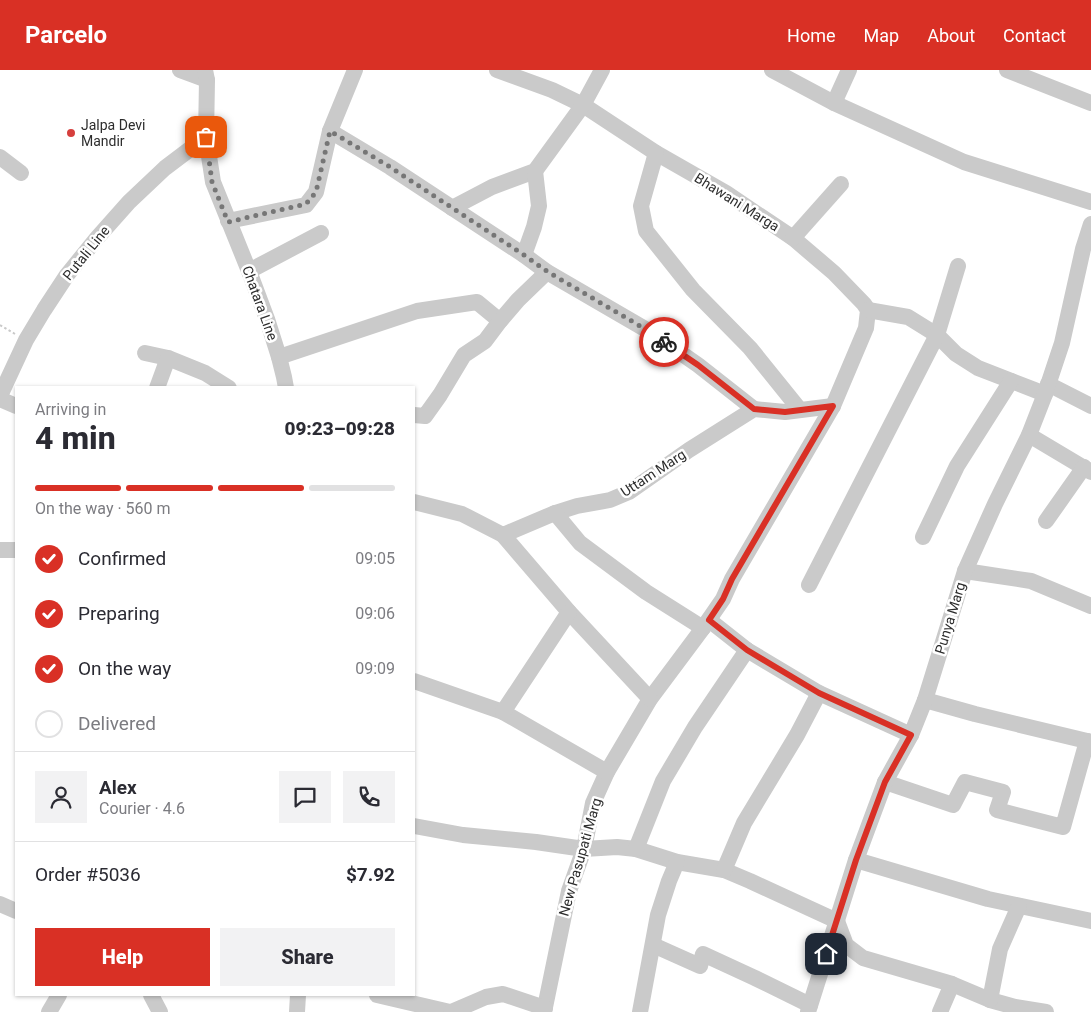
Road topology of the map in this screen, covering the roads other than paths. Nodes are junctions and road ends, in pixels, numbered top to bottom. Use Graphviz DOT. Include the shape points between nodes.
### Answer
graph roads {
  1 [pos="180,70"];
  2 [pos="355,70"];
  3 [pos="497,70"];
  4 [pos="602,70"];
  5 [pos="772,70"];
  6 [pos="849,70"];
  7 [pos="1008,70"];
  8 [pos="206,75"];
  9 [pos="834,103"];
  10 [pos="1091,103"];
  11 [pos="583,105"];
  12 [pos="330,131"];
  13 [pos="206,137"];
  14 [pos="656,153"];
  15 [pos="0,157"];
  16 [pos="535,171"];
  17 [pos="21,173"];
  18 [pos="841,184"];
  19 [pos="1091,202"];
  20 [pos="452,208"];
  21 [pos="228,222"];
  22 [pos="1091,224"];
  23 [pos="321,233"];
  24 [pos="793,238"];
  25 [pos="524,255"];
  26 [pos="958,266"];
  27 [pos="249,271"];
  28 [pos="548,272"];
  29 [pos="868,310"];
  30 [pos="500,321"];
  31 [pos="937,335"];
  32 [pos="145,353"];
  33 [pos="279,357"];
  34 [pos="168,358"];
  35 [pos="1011,381"];
  36 [pos="157,386"];
  37 [pos="226,386"];
  38 [pos="286,386"];
  39 [pos="1047,389"];
  40 [pos="0,398"];
  41 [pos="15,406"];
  42 [pos="833,406"];
  43 [pos="1091,406"];
  44 [pos="754,409"];
  45 [pos="800,410"];
  46 [pos="415,415"];
  47 [pos="1029,435"];
  48 [pos="1087,470"];
  49 [pos="415,502"];
  50 [pos="555,513"];
  51 [pos="1046,521"];
  52 [pos="503,534"];
  53 [pos="923,537"];
  54 [pos="0,550"];
  55 [pos="15,550"];
  56 [pos="965,571"];
  57 [pos="809,585"];
  58 [pos="1091,606"];
  59 [pos="569,612"];
  60 [pos="706,624"];
  61 [pos="747,650"];
  62 [pos="415,681"];
  63 [pos="819,693"];
  64 [pos="650,699"];
  65 [pos="925,700"];
  66 [pos="503,712"];
  67 [pos="911,735"];
  68 [pos="1089,741"];
  69 [pos="607,772"];
  70 [pos="885,782"];
  71 [pos="415,826"];
  72 [pos="584,849"];
  73 [pos="636,849"];
  74 [pos="856,860"];
  75 [pos="678,862"];
  76 [pos="724,870"];
  77 [pos="0,904"];
  78 [pos="1020,906"];
  79 [pos="15,911"];
  80 [pos="837,920"];
  81 [pos="1091,921"];
  82 [pos="653,945"];
  83 [pos="952,984"];
  84 [pos="58,996"];
  85 [pos="152,996"];
  86 [pos="298,996"];
  87 [pos="381,996"];
  88 [pos="990,1000"];
  89 [pos="809,1009"];
  90 [pos="544,1010"];
  91 [pos="1013,1010"];
  92 [pos="49,1012"];
  93 [pos="160,1012"];
  94 [pos="297,1012"];
  95 [pos="451,1012"];
  96 [pos="640,1012"];
  97 [pos="940,1012"];
  98 [pos="1046,1012"];
  1 -- 8 [label="street"];
  2 -- 12 [label="street"];
  3 -- 11 [label="street, Bhawani Marga"];
  4 -- 11 [label="street"];
  5 -- 9 [label="street"];
  6 -- 9 [label="street"];
  7 -- 10 [label="street"];
  8 -- 13 [label="street, Chatara Line"];
  9 -- 19 [label="street" via="964,162"];
  11 -- 14 [label="street, Bhawani Marga"];
  11 -- 16 [label="street"];
  12 -- 20 [label="street"];
  12 -- 21 [label="street" via="316,192 306,204"];
  13 -- 21 [label="street, Chatara Line" via="212,182"];
  13 -- 40 [label="street, Putali Line" via="128,202 97,238 44,310 26,340"];
  14 -- 24 [label="street, Bhawani Marga" via="726,193"];
  14 -- 45 [label="street" via="641,206 646,231 692,290 750,348"];
  15 -- 17 [label="street"];
  16 -- 20 [label="street" via="492,187"];
  16 -- 25 [label="street" via="539,206"];
  18 -- 24 [label="street"];
  20 -- 25 [label="street"];
  21 -- 27 [label="street, Chatara Line"];
  22 -- 39 [label="street, Punya Marg" via="1062,343"];
  23 -- 27 [label="street"];
  24 -- 29 [label="street, Bhawani Marga" via="834,273"];
  25 -- 28 [label="street"];
  26 -- 31 [label="street"];
  27 -- 33 [label="street, Chatara Line"];
  28 -- 30 [label="street"];
  28 -- 44 [label="street" via="652,333"];
  29 -- 31 [label="street" via="908,317"];
  29 -- 42 [label="street" via="866,328"];
  30 -- 33 [label="street" via="477,302 417,311"];
  30 -- 46 [label="street" via="485,341 464,355 425,416"];
  31 -- 35 [label="street" via="956,354 978,368"];
  31 -- 57 [label="street"];
  32 -- 34 [label="street"];
  33 -- 38 [label="street, Chatara Line"];
  34 -- 36 [label="street"];
  34 -- 37 [label="street" via="205,373"];
  35 -- 39 [label="street"];
  35 -- 53 [label="street" via="956,466"];
  39 -- 43 [label="street"];
  39 -- 47 [label="street, Punya Marg"];
  40 -- 41 [label="street"];
  42 -- 45 [label="street"];
  42 -- 60 [label="street, New Pasupati Marg"];
  44 -- 45 [label="street"];
  44 -- 50 [label="street, Uttam Marg" via="629,492 610,500"];
  47 -- 48 [label="street"];
  47 -- 56 [label="street, Punya Marg"];
  48 -- 51 [label="street"];
  49 -- 52 [label="street" via="462,514"];
  50 -- 52 [label="street, Uttam Marg"];
  50 -- 60 [label="street" via="580,543 646,592"];
  52 -- 59 [label="street"];
  54 -- 55 [label="street"];
  56 -- 58 [label="street" via="1031,581"];
  56 -- 65 [label="street, Punya Marg"];
  59 -- 64 [label="street"];
  59 -- 66 [label="street"];
  60 -- 61 [label="street"];
  60 -- 64 [label="street, New Pasupati Marg"];
  61 -- 63 [label="street"];
  61 -- 73 [label="street" via="663,781"];
  62 -- 66 [label="street"];
  63 -- 67 [label="street"];
  63 -- 76 [label="street" via="798,735 744,823"];
  64 -- 69 [label="street, New Pasupati Marg"];
  65 -- 67 [label="street, Punya Marg"];
  65 -- 68 [label="street"];
  66 -- 69 [label="street"];
  67 -- 70 [label="street, Punya Marg"];
  68 -- 70 [label="street" via="1063,827 997,810 1003,792 994,789 965,782 952,805"];
  69 -- 72 [label="street, New Pasupati Marg" via="594,804"];
  70 -- 74 [label="street, Punya Marg"];
  71 -- 72 [label="street"];
  72 -- 73 [label="street" via="617,846"];
  72 -- 90 [label="street, New Pasupati Marg" via="569,891"];
  73 -- 75 [label="street"];
  74 -- 78 [label="street"];
  74 -- 80 [label="street, Punya Marg"];
  75 -- 76 [label="street"];
  75 -- 82 [label="street" via="658,915"];
  76 -- 80 [label="street"];
  77 -- 79 [label="street"];
  78 -- 81 [label="street"];
  78 -- 88 [label="street" via="1000,949"];
  80 -- 83 [label="street" via="846,945 863,958"];
  80 -- 89 [label="street, Punya Marg"];
  82 -- 89 [label="street" via="700,966 704,954"];
  82 -- 96 [label="street"];
  83 -- 88 [label="street"];
  83 -- 97 [label="street"];
  84 -- 92 [label="street"];
  85 -- 93 [label="street"];
  86 -- 94 [label="street"];
  87 -- 95 [label="street"];
  88 -- 91 [label="street"];
  90 -- 95 [label="street" via="503,994 486,997"];
  91 -- 98 [label="street"];
}
